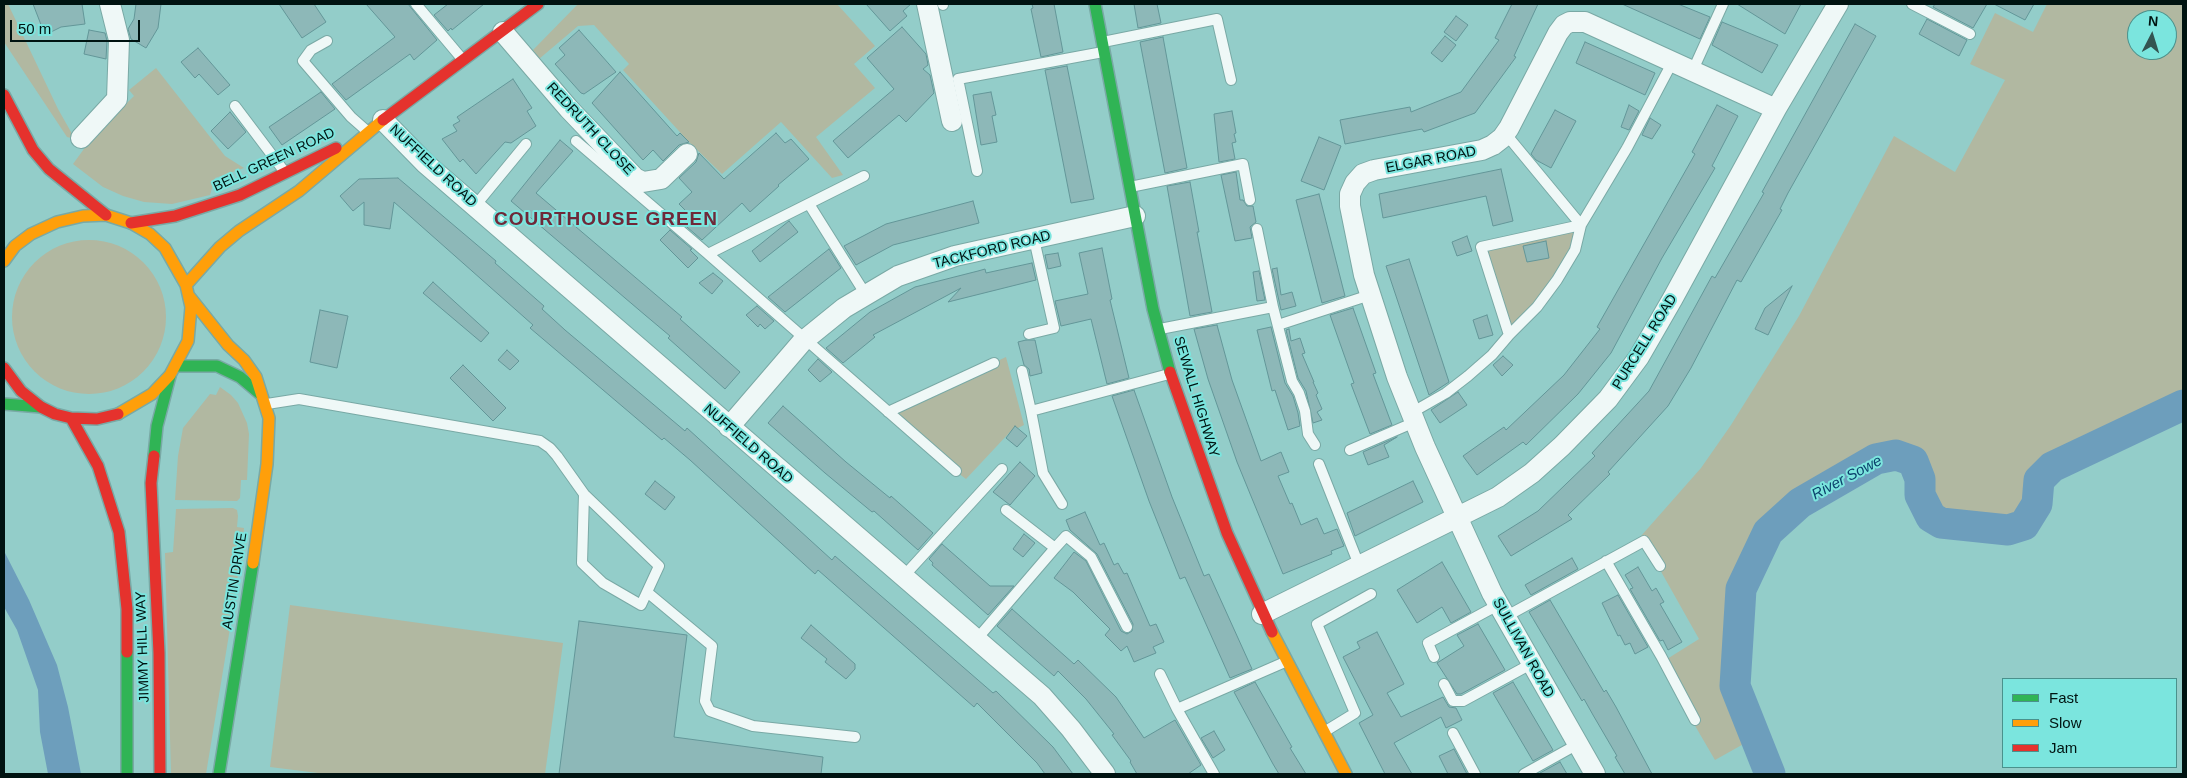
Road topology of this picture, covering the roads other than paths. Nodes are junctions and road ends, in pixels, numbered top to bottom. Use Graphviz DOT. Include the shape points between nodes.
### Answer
graph roads {
  1 [pos="110,4"];
  2 [pos="416,4"];
  3 [pos="538,4"];
  4 [pos="938,4"];
  5 [pos="1095,4"];
  6 [pos="1723,4"];
  7 [pos="1838,4"];
  8 [pos="1912,4"];
  9 [pos="503,32"];
  10 [pos="1970,34"];
  11 [pos="327,41"];
  12 [pos="1103,47"];
  13 [pos="463,61"];
  14 [pos="1673,61"];
  15 [pos="1693,70"];
  16 [pos="1231,80"];
  17 [pos="4,95"];
  18 [pos="235,106"];
  19 [pos="1776,109"];
  20 [pos="952,120"];
  21 [pos="376,126"];
  22 [pos="1505,134"];
  23 [pos="81,138"];
  24 [pos="576,141"];
  25 [pos="526,144"];
  26 [pos="687,154"];
  27 [pos="977,170"];
  28 [pos="285,172"];
  29 [pos="864,176"];
  30 [pos="1130,187"];
  31 [pos="1250,200"];
  32 [pos="809,204"];
  33 [pos="475,206"];
  34 [pos="106,215"];
  35 [pos="1135,216"];
  36 [pos="131,222"];
  37 [pos="1581,225"];
  38 [pos="1257,229"];
  39 [pos="1034,238"];
  40 [pos="708,254"];
  41 [pos="4,261"];
  42 [pos="188,290"];
  43 [pos="866,295"];
  44 [pos="1370,295"];
  45 [pos="1273,306"];
  46 [pos="1278,325"];
  47 [pos="1158,329"];
  48 [pos="1029,334"];
  49 [pos="1508,335"];
  50 [pos="805,339"];
  51 [pos="994,363"];
  52 [pos="4,368"];
  53 [pos="173,370"];
  54 [pos="1022,371"];
  55 [pos="1170,374"];
  56 [pos="262,399"];
  57 [pos="4,404"];
  58 [pos="41,407"];
  59 [pos="1031,411"];
  60 [pos="888,412"];
  61 [pos="1413,417"];
  62 [pos="70,418"];
  63 [pos="729,427"];
  64 [pos="1315,445"];
  65 [pos="1350,450"];
  66 [pos="1319,464"];
  67 [pos="1002,469"];
  68 [pos="956,471"];
  69 [pos="584,494"];
  70 [pos="1062,504"];
  71 [pos="1006,510"];
  72 [pos="1458,517"];
  73 [pos="1055,548"];
  74 [pos="1606,562"];
  75 [pos="1359,565"];
  76 [pos="1660,566"];
  77 [pos="903,577"];
  78 [pos="647,592"];
  79 [pos="1371,594"];
  80 [pos="1502,611"];
  81 [pos="1262,614"];
  82 [pos="1127,627"];
  83 [pos="976,640"];
  84 [pos="1434,657"];
  85 [pos="1286,662"];
  86 [pos="1531,664"];
  87 [pos="1160,674"];
  88 [pos="1444,684"];
  89 [pos="1178,709"];
  90 [pos="1695,720"];
  91 [pos="1323,732"];
  92 [pos="1453,733"];
  93 [pos="854,737"];
  94 [pos="1578,744"];
  95 [pos="127,774"];
  96 [pos="160,774"];
  97 [pos="219,774"];
  98 [pos="1105,774"];
  99 [pos="1214,774"];
  100 [pos="1346,774"];
  101 [pos="1475,774"];
  102 [pos="1524,774"];
  103 [pos="1595,774"];
  1 -- 23 [label="street" via="119,40 117,99"];
  2 -- 13 [label="lane"];
  3 -- 9 [label="main road, BELL GREEN ROAD"];
  4 -- 20 [label="street"];
  5 -- 12 [label="main road, SEWALL HIGHWAY"];
  6 -- 15 [label="lane"];
  7 -- 19 [label="street, PURCELL ROAD"];
  8 -- 10 [label="lane"];
  9 -- 13 [label="main road, BELL GREEN ROAD"];
  9 -- 26 [label="street, REDRUTH CLOSE" via="569,109 635,178 643,182 661,179"];
  11 -- 21 [label="lane" via="311,50 303,61 351,117"];
  12 -- 16 [label="lane" via="1217,19"];
  12 -- 27 [label="lane" via="958,79"];
  12 -- 30 [label="main road, SEWALL HIGHWAY"];
  13 -- 21 [label="main road, BELL GREEN ROAD"];
  14 -- 15 [label="street, ELGAR ROAD"];
  14 -- 22 [label="street, ELGAR ROAD" via="1585,22 1570,22 1558,33"];
  14 -- 37 [label="lane"];
  15 -- 19 [label="street, ELGAR ROAD"];
  17 -- 34 [label="main road" via="33,150 49,169"];
  18 -- 28 [label="lane"];
  19 -- 72 [label="street, PURCELL ROAD" via="1639,357 1608,399 1532,472 1498,497"];
  21 -- 28 [label="main road, BELL GREEN ROAD"];
  21 -- 33 [label="street, NUFFIELD ROAD"];
  21 -- 42 [label="main road, BELL GREEN ROAD" via="299,190 220,247"];
  22 -- 37 [label="lane"];
  22 -- 44 [label="street, ELGAR ROAD" via="1482,150 1374,170 1363,174 1355,183 1350,194 1350,206"];
  24 -- 40 [label="lane"];
  25 -- 33 [label="lane"];
  28 -- 36 [label="main road, BELL GREEN ROAD" via="240,195 175,216"];
  29 -- 32 [label="lane"];
  30 -- 31 [label="lane" via="1243,164"];
  30 -- 35 [label="main road, SEWALL HIGHWAY"];
  32 -- 40 [label="lane"];
  32 -- 43 [label="lane"];
  33 -- 63 [label="street, NUFFIELD ROAD"];
  34 -- 36 [label="main road"];
  34 -- 41 [label="main road" via="83,216 44,227 15,246"];
  35 -- 39 [label="street, TACKFORD ROAD"];
  35 -- 47 [label="main road, SEWALL HIGHWAY"];
  36 -- 42 [label="main road, AUSTIN DRIVE" via="165,248"];
  37 -- 49 [label="lane" via="1575,250 1557,280 1537,307"];
  37 -- 49 [label="lane" via="1481,248"];
  38 -- 45 [label="lane"];
  39 -- 43 [label="street, TACKFORD ROAD" via="947,259 898,276"];
  39 -- 48 [label="lane" via="1054,328"];
  40 -- 50 [label="lane"];
  42 -- 53 [label="main road" via="191,321 188,341"];
  42 -- 56 [label="main road, AUSTIN DRIVE" via="256,377"];
  43 -- 50 [label="street, TACKFORD ROAD"];
  44 -- 46 [label="lane"];
  44 -- 61 [label="street, ELGAR ROAD"];
  45 -- 46 [label="lane"];
  45 -- 47 [label="lane"];
  46 -- 64 [label="lane" via="1292,381 1305,411 1308,434"];
  47 -- 55 [label="main road, SEWALL HIGHWAY"];
  49 -- 61 [label="lane" via="1492,355 1468,376"];
  50 -- 60 [label="lane"];
  50 -- 63 [label="street, TACKFORD ROAD"];
  51 -- 60 [label="lane"];
  52 -- 58 [label="main road" via="21,391"];
  53 -- 56 [label="main road" via="217,366 240,377"];
  53 -- 62 [label="main road" via="152,394 117,415 97,419"];
  53 -- 96 [label="main road, JIMMY HILL WAY" via="157,426 151,483 159,653"];
  54 -- 59 [label="lane"];
  55 -- 59 [label="lane"];
  55 -- 81 [label="main road, SEWALL HIGHWAY" via="1194,448"];
  56 -- 69 [label="lane" via="299,399 540,442 557,456"];
  56 -- 97 [label="main road, AUSTIN DRIVE" via="269,418 267,464"];
  57 -- 58 [label="main road"];
  58 -- 62 [label="main road"];
  59 -- 70 [label="lane" via="1043,473"];
  60 -- 68 [label="lane"];
  61 -- 65 [label="lane"];
  61 -- 72 [label="street, ELGAR ROAD"];
  62 -- 95 [label="main road, JIMMY HILL WAY" via="98,466 119,532 127,610"];
  63 -- 77 [label="street, NUFFIELD ROAD"];
  66 -- 75 [label="lane"];
  67 -- 77 [label="lane"];
  69 -- 78 [label="lane" via="659,566"];
  69 -- 78 [label="lane" via="582,563 603,583 641,605"];
  71 -- 73 [label="lane"];
  72 -- 75 [label="street, PURCELL ROAD"];
  72 -- 80 [label="street, SULLIVAN ROAD"];
  73 -- 82 [label="lane" via="1066,536 1091,557"];
  73 -- 83 [label="lane"];
  74 -- 76 [label="lane" via="1644,541"];
  74 -- 80 [label="lane"];
  74 -- 90 [label="lane"];
  75 -- 81 [label="street, PURCELL ROAD"];
  77 -- 83 [label="street, NUFFIELD ROAD"];
  78 -- 93 [label="lane" via="712,646 705,701 710,711 753,726"];
  79 -- 91 [label="lane" via="1317,624 1355,713"];
  80 -- 84 [label="lane" via="1428,644"];
  80 -- 86 [label="street, SULLIVAN ROAD"];
  81 -- 85 [label="main road, SEWALL HIGHWAY"];
  83 -- 98 [label="street, NUFFIELD ROAD" via="1042,696"];
  85 -- 89 [label="lane"];
  85 -- 91 [label="main road, SEWALL HIGHWAY"];
  86 -- 88 [label="lane" via="1463,701 1453,701"];
  86 -- 94 [label="street, SULLIVAN ROAD"];
  87 -- 89 [label="lane"];
  89 -- 99 [label="lane"];
  91 -- 100 [label="main road, SEWALL HIGHWAY"];
  92 -- 101 [label="lane"];
  94 -- 102 [label="lane"];
  94 -- 103 [label="street, SULLIVAN ROAD"];
}
